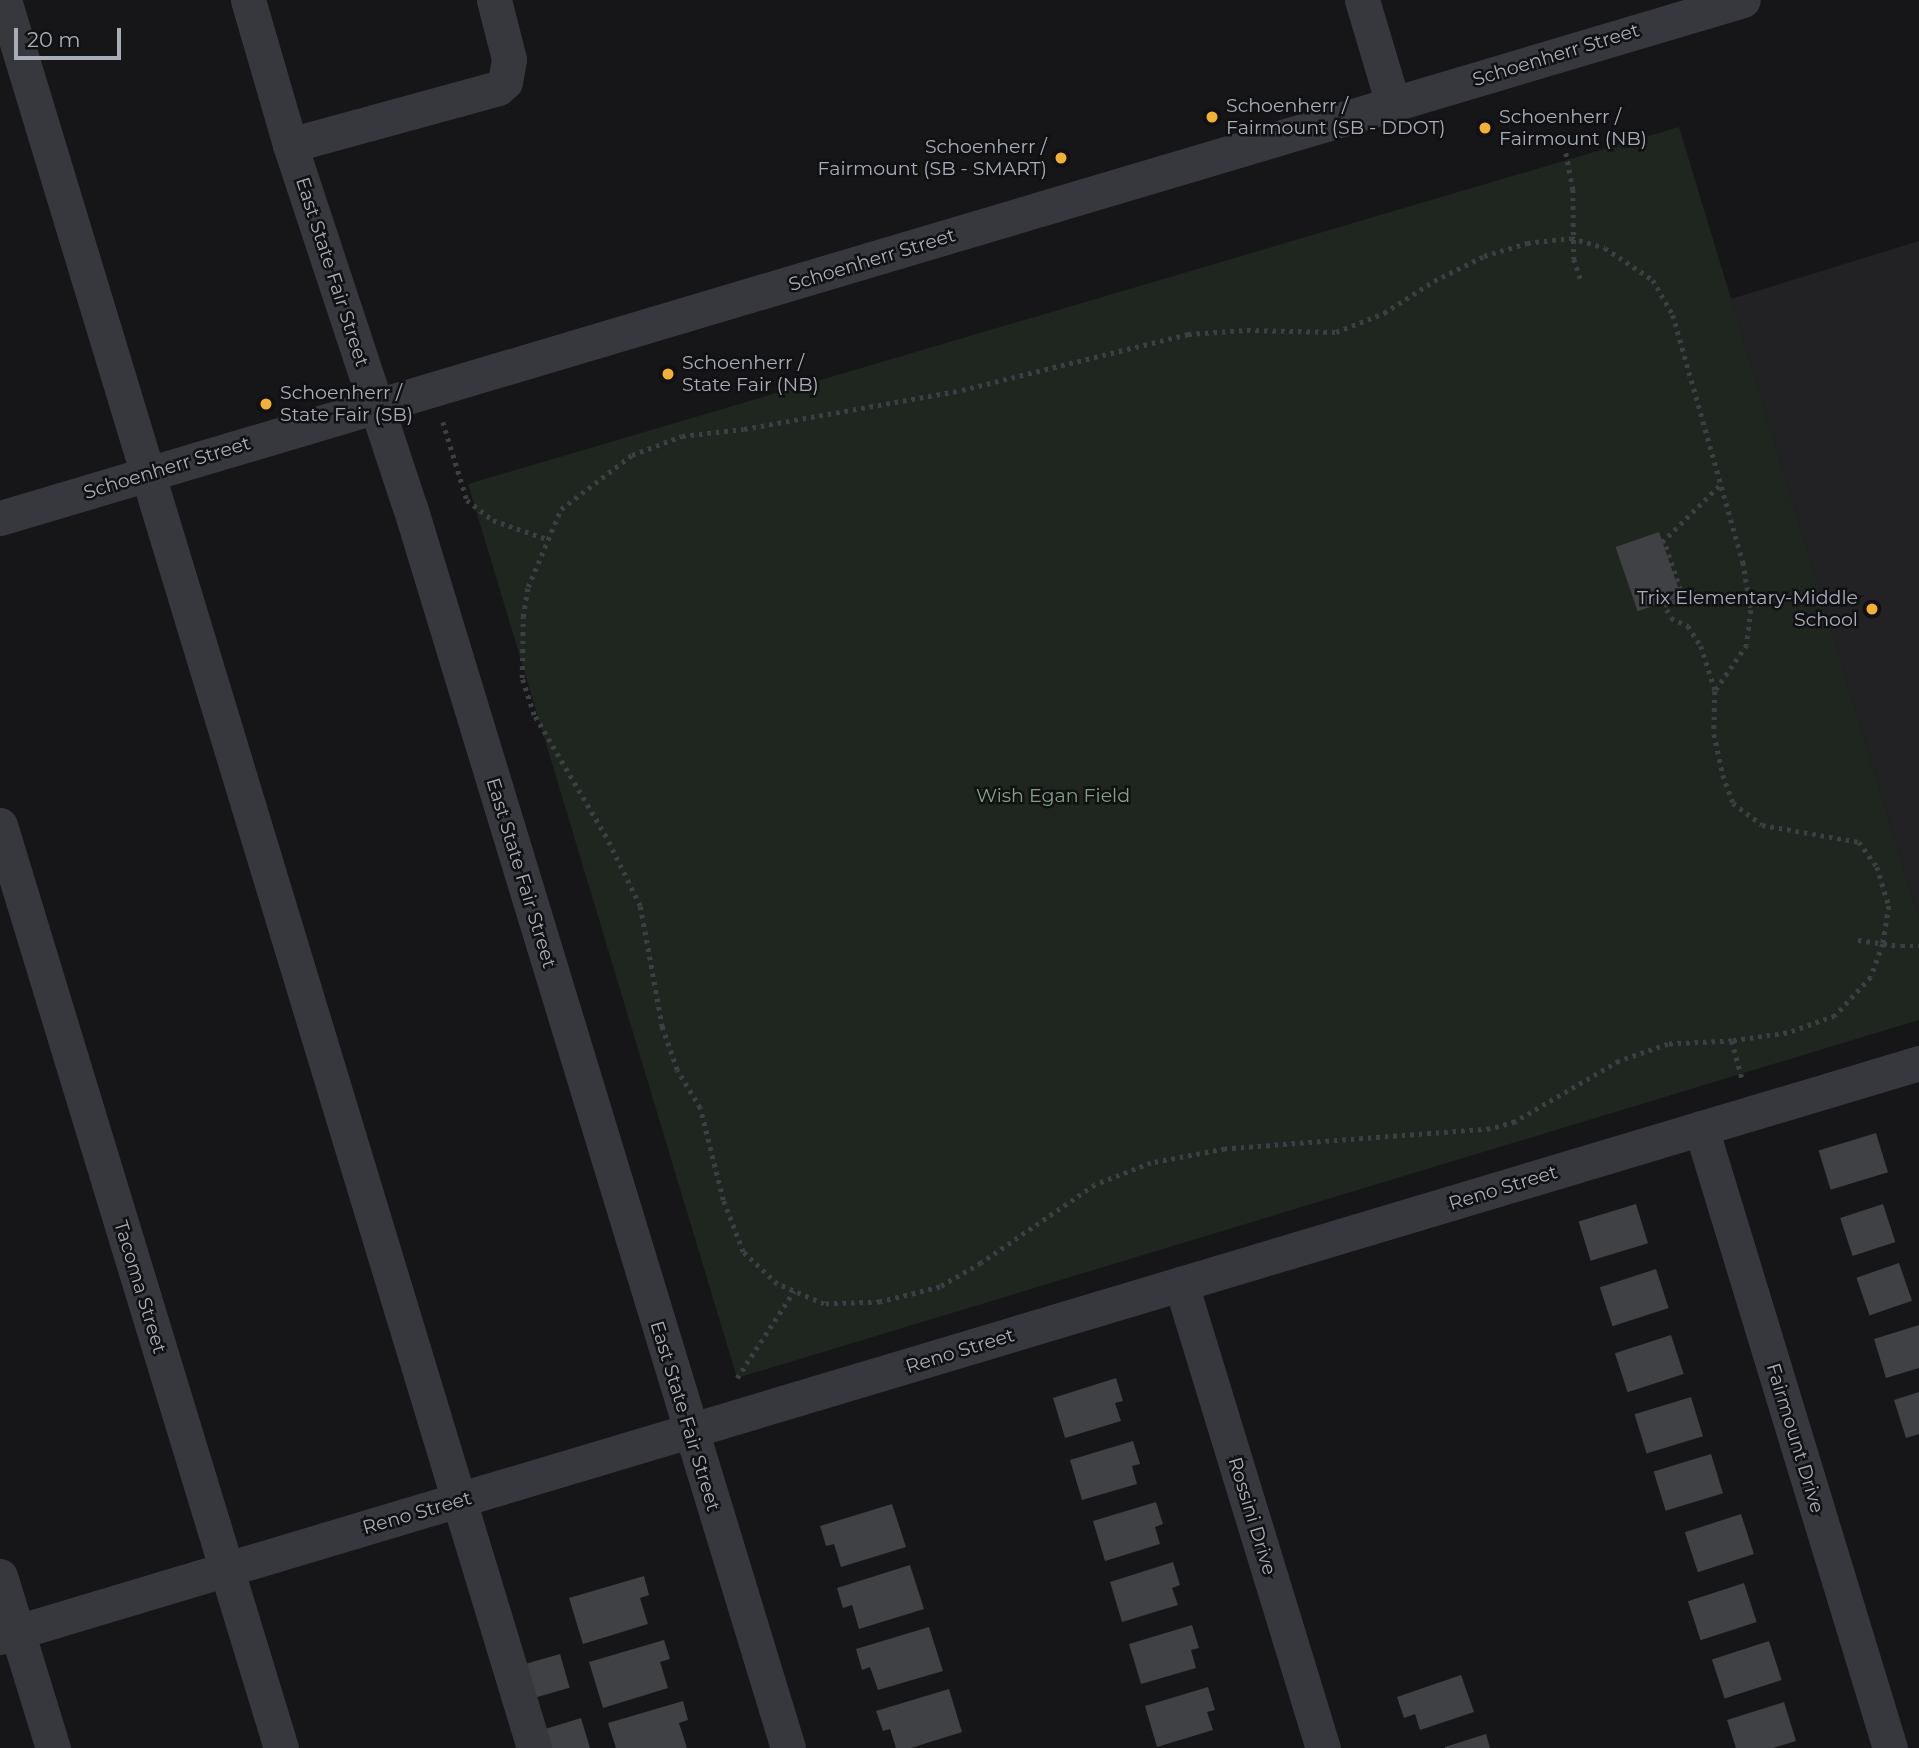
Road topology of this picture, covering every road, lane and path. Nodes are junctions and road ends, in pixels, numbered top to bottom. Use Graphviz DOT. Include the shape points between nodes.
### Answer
graph roads {
  1 [pos="5,0"];
  2 [pos="248,0"];
  3 [pos="494,0"];
  4 [pos="1362,0"];
  5 [pos="1743,0"];
  6 [pos="1393,104"];
  7 [pos="290,145"];
  8 [pos="1566,153"];
  9 [pos="1571,238"];
  10 [pos="1582,282"];
  11 [pos="434,390"];
  12 [pos="376,406"];
  13 [pos="146,475"];
  14 [pos="1722,484"];
  15 [pos="0,518"];
  16 [pos="547,539"];
  17 [pos="1715,691"];
  18 [pos="0,825"];
  19 [pos="1858,940"];
  20 [pos="1883,944"];
  21 [pos="1919,946"];
  22 [pos="1919,1063"];
  23 [pos="1701,1128"];
  24 [pos="1181,1284"];
  25 [pos="794,1291"];
  26 [pos="737,1378"];
  27 [pos="690,1432"];
  28 [pos="460,1500"];
  29 [pos="226,1569"];
  30 [pos="0,1576"];
  31 [pos="9,1634"];
  32 [pos="52,1748"];
  33 [pos="281,1748"];
  34 [pos="534,1748"];
  35 [pos="788,1748"];
  36 [pos="1323,1748"];
  37 [pos="1890,1748"];
  1 -- 13 [label="street"];
  2 -- 7 [label="street, East State Fair Street"];
  3 -- 7 [label="street" via="509,59 509,69 498,88"];
  4 -- 6 [label="street"];
  5 -- 6 [label="street, Schoenherr Street"];
  6 -- 11 [label="street, Schoenherr Street"];
  7 -- 12 [label="street, East State Fair Street"];
  8 -- 9 [label="path" via="1573,189"];
  9 -- 10 [label="path"];
  9 -- 14 [label="path" via="1605,248 1653,280 1673,315"];
  9 -- 16 [label="path" via="1527,243 1484,256 1384,313 1336,332 1188,334 962,390 682,436 632,455 587,486 561,509"];
  11 -- 12 [label="street, Schoenherr Street"];
  11 -- 16 [label="path" via="467,499 494,520"];
  12 -- 13 [label="street, Schoenherr Street"];
  12 -- 27 [label="street, East State Fair Street"];
  13 -- 15 [label="street, Schoenherr Street"];
  13 -- 28 [label="street"];
  14 -- 17 [label="path" via="1751,610 1746,645"];
  14 -- 17 [label="path" via="1663,542 1683,598 1664,604 1671,618 1688,625 1701,646"];
  16 -- 25 [label="path" via="528,587 523,617 522,678 534,715 606,837 640,906 662,1027 677,1070 700,1108 723,1200 743,1252 777,1284"];
  17 -- 20 [label="path" via="1714,734 1733,803 1762,825 1859,842 1877,867 1889,905"];
  18 -- 29 [label="street, Tacoma Street"];
  19 -- 20 [label="path"];
  20 -- 21 [label="path"];
  20 -- 25 [label="path" via="1871,977 1835,1016 1787,1033 1668,1044 1619,1061 1515,1122 1424,1136 1226,1149 1151,1163 1095,1185 940,1287 880,1302 824,1304"];
  22 -- 23 [label="street, Reno Street"];
  23 -- 24 [label="street, Reno Street"];
  23 -- 37 [label="street, Fairmount Drive"];
  24 -- 27 [label="street, Reno Street"];
  24 -- 36 [label="street, Rossini Drive"];
  25 -- 26 [label="path"];
  27 -- 28 [label="street, Reno Street"];
  27 -- 35 [label="street, East State Fair Street"];
  28 -- 29 [label="street, Reno Street"];
  28 -- 34 [label="street"];
  29 -- 31 [label="street, Reno Street"];
  29 -- 33 [label="street, Tacoma Street"];
  30 -- 31 [label="street"];
  31 -- 32 [label="street"];
}
